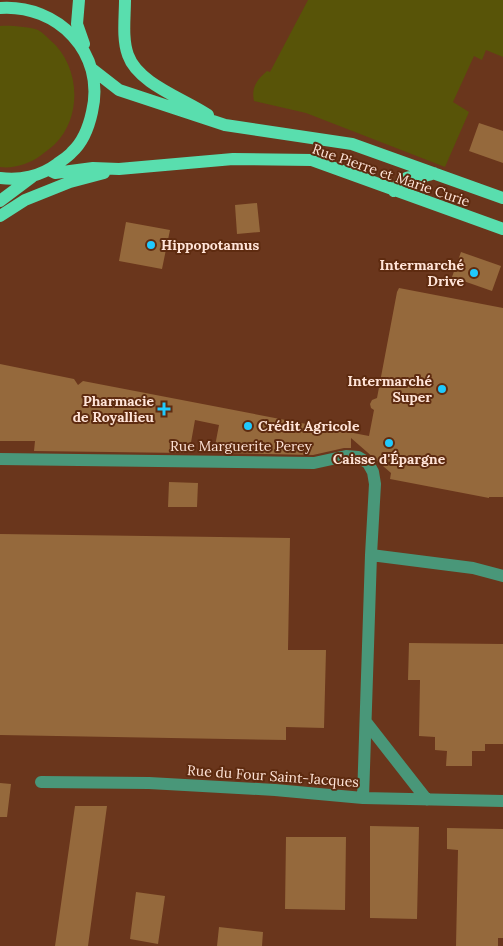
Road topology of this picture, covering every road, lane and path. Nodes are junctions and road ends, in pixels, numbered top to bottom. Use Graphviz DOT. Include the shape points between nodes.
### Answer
graph roads {
  1 [pos="79,0"];
  2 [pos="125,0"];
  3 [pos="30,4"];
  4 [pos="0,8"];
  5 [pos="91,65"];
  6 [pos="221,123"];
  7 [pos="119,169"];
  8 [pos="49,170"];
  9 [pos="434,173"];
  10 [pos="34,176"];
  11 [pos="0,178"];
  12 [pos="394,191"];
  13 [pos="503,198"];
  14 [pos="0,201"];
  15 [pos="0,216"];
  16 [pos="503,229"];
  17 [pos="0,459"];
  18 [pos="371,554"];
  19 [pos="503,576"];
  20 [pos="366,722"];
  21 [pos="41,782"];
  22 [pos="363,798"];
  23 [pos="426,800"];
  24 [pos="503,801"];
  1 -- 5 [label="main road" via="78,24"];
  2 -- 6 [label="main road" via="125,44 134,66 164,91"];
  3 -- 4 [label="main road"];
  3 -- 5 [label="main road" via="74,36"];
  5 -- 6 [label="main road, Rue Pierre et Marie Curie" via="119,90"];
  5 -- 8 [label="main road" via="96,98 89,127 73,152"];
  6 -- 9 [label="main road, Rue Pierre et Marie Curie" via="352,144"];
  7 -- 8 [label="main road" via="93,168 55,173"];
  7 -- 12 [label="main road, Rue Pierre et Marie Curie" via="234,159 312,160"];
  7 -- 15 [label="main road" via="52,189 25,200"];
  8 -- 10 [label="main road"];
  9 -- 12 [label="main road" via="404,178"];
  9 -- 13 [label="main road, Rue Pierre et Marie Curie"];
  10 -- 11 [label="main road"];
  10 -- 14 [label="main road"];
  12 -- 16 [label="main road, Rue Pierre et Marie Curie"];
  17 -- 18 [label="street, Rue Marguerite Perey" via="314,463 346,456 358,457 368,462 375,484"];
  18 -- 19 [label="street" via="473,568"];
  18 -- 20 [label="street, Rue Marguerite Perey"];
  20 -- 22 [label="street, Rue Marguerite Perey"];
  20 -- 23 [label="street"];
  21 -- 22 [label="street, Rue du Four Saint-Jacques" via="149,783"];
  22 -- 23 [label="street, Rue du Four Saint-Jacques"];
  23 -- 24 [label="street, Rue du Four Saint-Jacques"];
}
